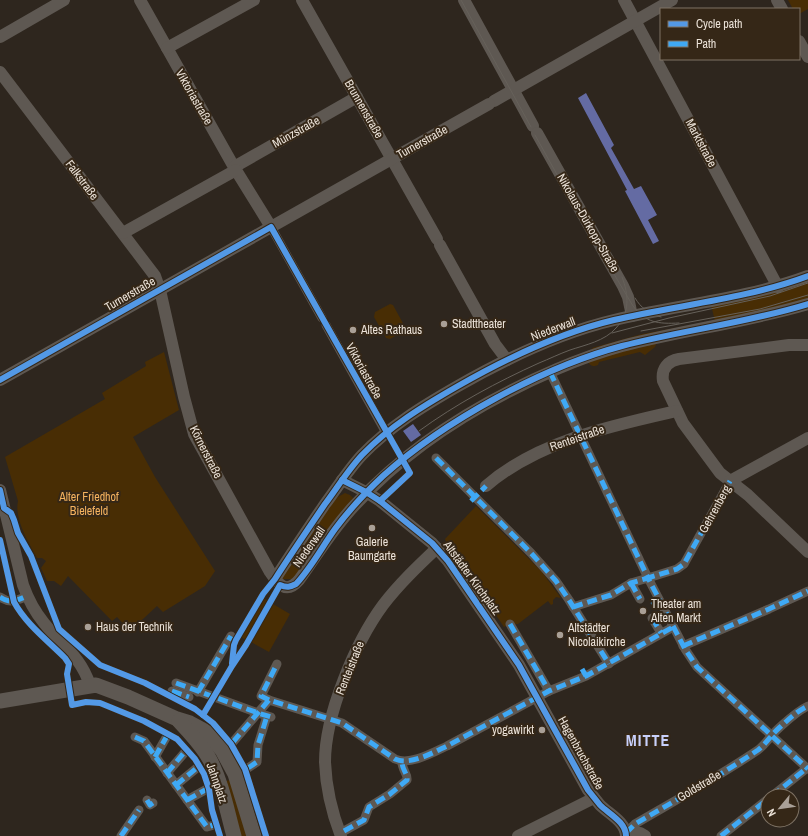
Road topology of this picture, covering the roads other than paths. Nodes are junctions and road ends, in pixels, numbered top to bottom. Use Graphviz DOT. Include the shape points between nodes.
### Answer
graph roads {
  1 [pos="64,0"];
  2 [pos="140,0"];
  3 [pos="254,0"];
  4 [pos="302,0"];
  5 [pos="464,0"];
  6 [pos="624,0"];
  7 [pos="672,0"];
  8 [pos="635,21"];
  9 [pos="0,36"];
  10 [pos="800,43"];
  11 [pos="167,48"];
  12 [pos="808,57"];
  13 [pos="0,72"];
  14 [pos="514,90"];
  15 [pos="357,97"];
  16 [pos="392,159"];
  17 [pos="235,168"];
  18 [pos="271,227"];
  19 [pos="123,233"];
  20 [pos="808,276"];
  21 [pos="778,287"];
  22 [pos="160,290"];
  23 [pos="808,304"];
  24 [pos="632,316"];
  25 [pos="808,345"];
  26 [pos="507,360"];
  27 [pos="550,372"];
  28 [pos="0,380"];
  29 [pos="677,411"];
  30 [pos="384,429"];
  31 [pos="580,436"];
  32 [pos="808,438"];
  33 [pos="436,458"];
  34 [pos="342,480"];
  35 [pos="730,481"];
  36 [pos="0,490"];
  37 [pos="366,492"];
  38 [pos="478,495"];
  39 [pos="437,548"];
  40 [pos="808,552"];
  41 [pos="648,578"];
  42 [pos="278,582"];
  43 [pos="631,584"];
  44 [pos="808,591"];
  45 [pos="27,596"];
  46 [pos="0,597"];
  47 [pos="640,599"];
  48 [pos="573,607"];
  49 [pos="652,618"];
  50 [pos="510,624"];
  51 [pos="673,627"];
  52 [pos="661,633"];
  53 [pos="231,636"];
  54 [pos="683,646"];
  55 [pos="277,664"];
  56 [pos="609,664"];
  57 [pos="90,685"];
  58 [pos="174,687"];
  59 [pos="549,691"];
  60 [pos="192,695"];
  61 [pos="537,697"];
  62 [pos="0,701"];
  63 [pos="272,702"];
  64 [pos="808,706"];
  65 [pos="265,715"];
  66 [pos="177,718"];
  67 [pos="332,719"];
  68 [pos="773,736"];
  69 [pos="135,737"];
  70 [pos="163,739"];
  71 [pos="233,742"];
  72 [pos="186,751"];
  73 [pos="156,757"];
  74 [pos="402,762"];
  75 [pos="198,767"];
  76 [pos="248,768"];
  77 [pos="808,768"];
  78 [pos="168,773"];
  79 [pos="176,785"];
  80 [pos="782,788"];
  81 [pos="203,791"];
  82 [pos="594,798"];
  83 [pos="187,800"];
  84 [pos="760,805"];
  85 [pos="139,810"];
  86 [pos="214,825"];
  87 [pos="343,833"];
  88 [pos="626,834"];
  89 [pos="121,836"];
  90 [pos="234,836"];
  91 [pos="254,836"];
  92 [pos="518,836"];
  93 [pos="645,836"];
  94 [pos="721,836"];
  1 -- 9 [label="street"];
  2 -- 11 [label="street, Viktoriastraße"];
  3 -- 11 [label="street"];
  4 -- 15 [label="street, Brunnenstraße"];
  5 -- 14 [label="street, Nikolaus-Dürkopp-Straße"];
  6 -- 8 [label="street, Marktstraße"];
  7 -- 8 [label="street, Turnerstraße"];
  8 -- 14 [label="street, Turnerstraße"];
  8 -- 21 [label="street, Marktstraße"];
  10 -- 12 [label="street"];
  11 -- 17 [label="street, Viktoriastraße"];
  13 -- 19 [label="street, Falkstraße"];
  14 -- 16 [label="street, Turnerstraße"];
  14 -- 24 [label="street, Nikolaus-Dürkopp-Straße" via="623,286"];
  15 -- 16 [label="street, Brunnenstraße"];
  15 -- 17 [label="street, Münzstraße"];
  16 -- 18 [label="street, Turnerstraße"];
  16 -- 26 [label="street, Brunnenstraße" via="495,344"];
  17 -- 18 [label="street, Viktoriastraße"];
  17 -- 19 [label="street, Münzstraße"];
  18 -- 22 [label="street, Turnerstraße"];
  18 -- 30 [label="street, Viktoriastraße"];
  19 -- 22 [label="street, Falkstraße" via="155,276"];
  20 -- 21 [label="street, Niederwall"];
  21 -- 24 [label="street, Niederwall"];
  22 -- 28 [label="street, Turnerstraße"];
  22 -- 42 [label="street, Körnerstraße" via="194,434"];
  23 -- 27 [label="street, Niederwall" via="778,313 621,346"];
  24 -- 26 [label="street, Niederwall" via="574,332"];
  25 -- 29 [label="street" via="789,345 672,360 665,366 662,375"];
  26 -- 34 [label="street, Niederwall" via="406,417 362,455"];
  27 -- 31 [label="street"];
  27 -- 37 [label="street, Niederwall" via="510,391 451,425 402,460"];
  29 -- 31 [label="street, Renteistraße"];
  29 -- 35 [label="street" via="720,473"];
  31 -- 38 [label="street, Renteistraße" via="513,465"];
  31 -- 41 [label="street"];
  32 -- 35 [label="street, Gehrenberg"];
  33 -- 38 [label="street"];
  34 -- 37 [label="street"];
  34 -- 42 [label="street, Niederwall"];
  35 -- 40 [label="street"];
  35 -- 41 [label="street, Gehrenberg" via="684,564 677,570"];
  36 -- 45 [label="street"];
  37 -- 39 [label="street, Altstädter Kirchplatz"];
  37 -- 42 [label="street, Niederwall" via="296,584 286,588"];
  38 -- 48 [label="street" via="529,555 544,566"];
  39 -- 61 [label="street, Altstädter Kirchplatz" via="497,632"];
  39 -- 67 [label="street, Renteistraße" via="408,575 376,615 354,653"];
  41 -- 43 [label="street"];
  41 -- 51 [label="street" via="655,603"];
  43 -- 47 [label="street"];
  43 -- 48 [label="street" via="611,595"];
  44 -- 54 [label="street"];
  45 -- 46 [label="street" via="11,602"];
  45 -- 57 [label="street" via="43,622 78,659"];
  48 -- 56 [label="street"];
  49 -- 52 [label="street"];
  50 -- 59 [label="street, Altstädter Kirchplatz"];
  51 -- 52 [label="street"];
  51 -- 54 [label="street"];
  52 -- 56 [label="street" via="644,639"];
  53 -- 60 [label="street"];
  54 -- 68 [label="street" via="700,670"];
  55 -- 63 [label="street" via="261,696"];
  56 -- 59 [label="street" via="584,673"];
  57 -- 62 [label="street"];
  57 -- 66 [label="street, Jahnplatz" via="103,686"];
  58 -- 60 [label="street"];
  59 -- 61 [label="street"];
  60 -- 65 [label="street"];
  61 -- 74 [label="street" via="448,746"];
  61 -- 82 [label="street, Hagenbruchstraße"];
  63 -- 65 [label="street"];
  63 -- 67 [label="street"];
  64 -- 68 [label="street, Goldstraße"];
  65 -- 71 [label="street"];
  65 -- 76 [label="street" via="258,745 258,762"];
  66 -- 90 [label="street, Jahnplatz" via="203,750 215,771"];
  66 -- 91 [label="street, Jahnplatz" via="205,731 222,750 236,774"];
  67 -- 74 [label="street" via="353,729"];
  67 -- 87 [label="street, Renteistraße" via="325,762 330,801"];
  68 -- 77 [label="street"];
  68 -- 88 [label="street, Goldstraße" via="757,750 710,780 635,824"];
  69 -- 73 [label="street" via="144,741"];
  70 -- 73 [label="street"];
  72 -- 78 [label="street"];
  73 -- 78 [label="street"];
  74 -- 87 [label="street" via="407,780 369,808 364,820"];
  75 -- 79 [label="street"];
  77 -- 80 [label="street"];
  78 -- 79 [label="street"];
  79 -- 83 [label="street"];
  81 -- 83 [label="street"];
  82 -- 88 [label="street, Hagenbruchstraße" via="623,825"];
  82 -- 92 [label="street"];
  83 -- 86 [label="street" via="207,827"];
  84 -- 94 [label="street"];
  85 -- 89 [label="street"];
  88 -- 93 [label="street"];
}
